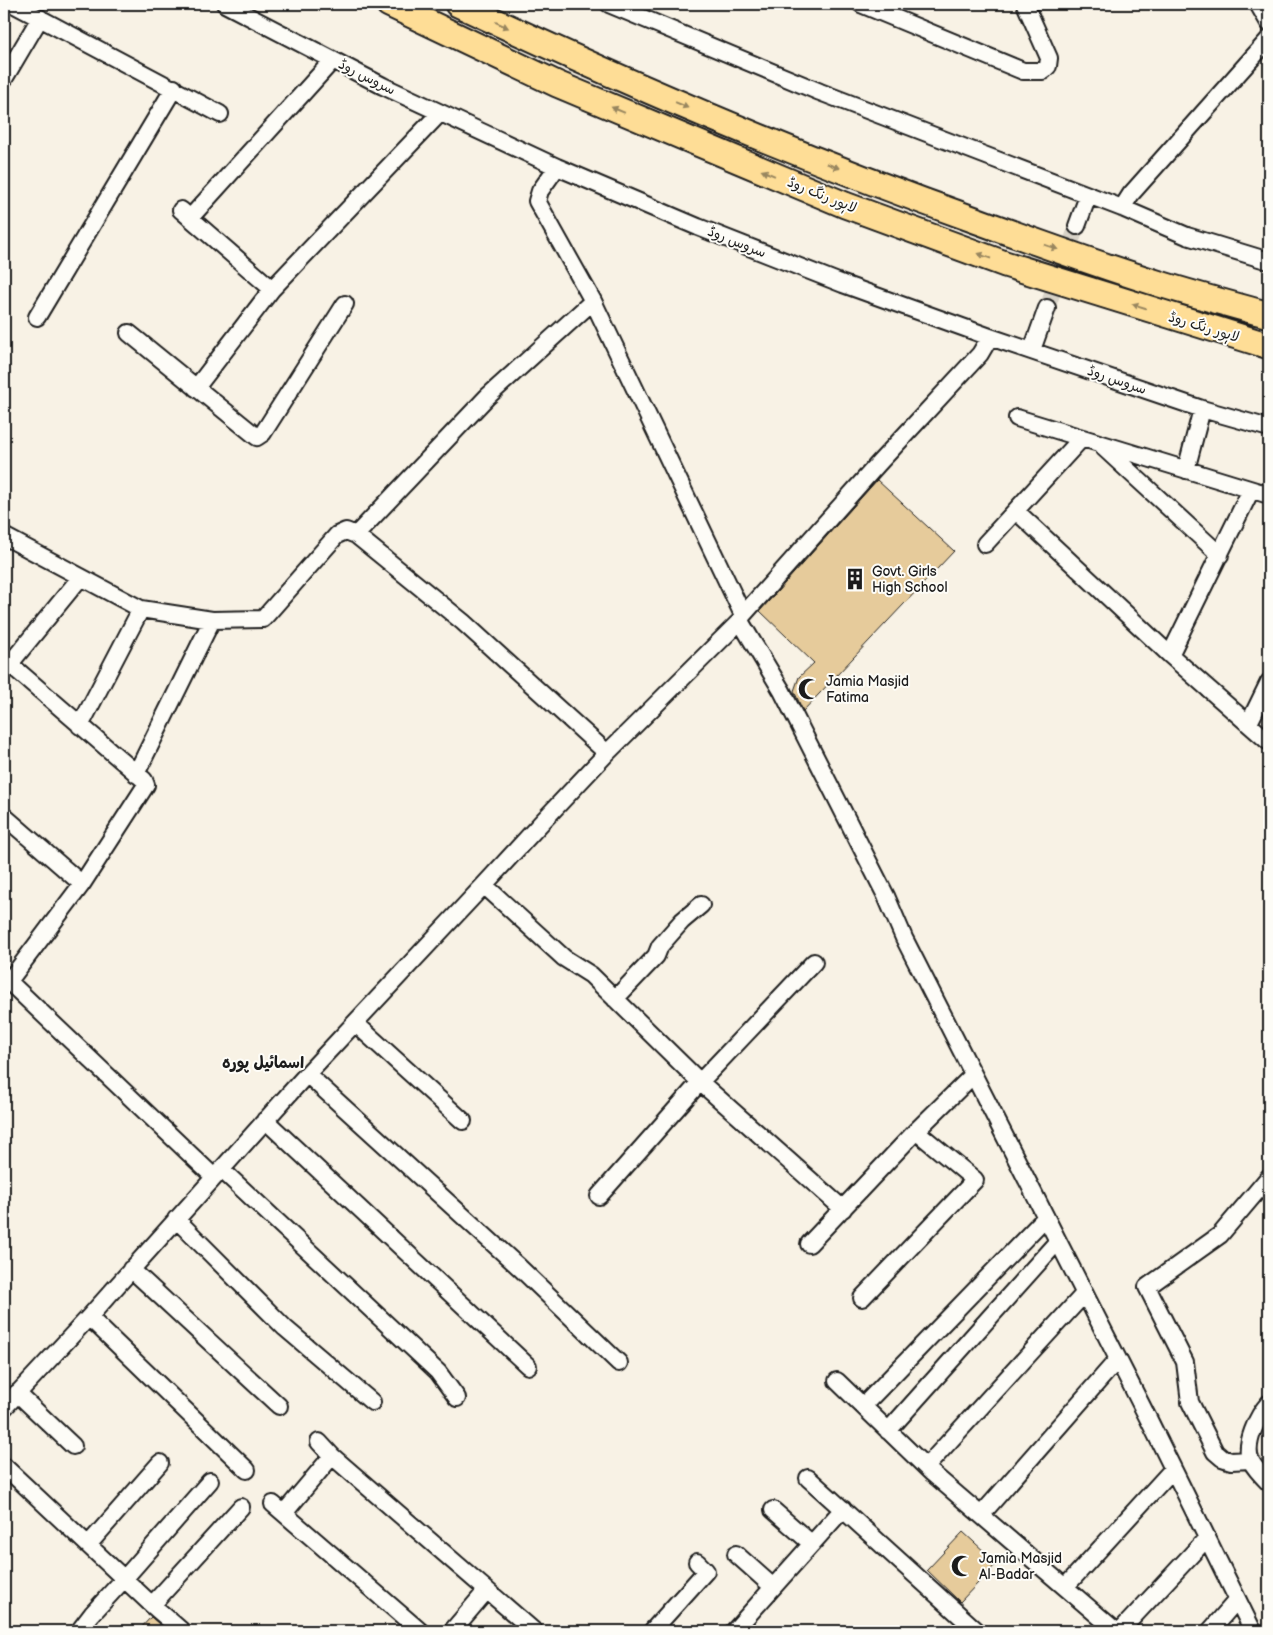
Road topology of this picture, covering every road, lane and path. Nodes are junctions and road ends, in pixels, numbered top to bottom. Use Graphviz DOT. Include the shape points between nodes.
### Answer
graph roads {
  1 [pos="13,4"];
  2 [pos="225,4"];
  3 [pos="389,4"];
  4 [pos="458,4"];
  5 [pos="609,4"];
  6 [pos="861,4"];
  7 [pos="1025,4"];
  8 [pos="1258,4"];
  9 [pos="40,18"];
  10 [pos="1269,23"];
  11 [pos="1268,43"];
  12 [pos="333,60"];
  13 [pos="4,79"];
  14 [pos="174,88"];
  15 [pos="440,113"];
  16 [pos="220,114"];
  17 [pos="557,166"];
  18 [pos="1088,196"];
  19 [pos="1122,208"];
  20 [pos="1078,226"];
  21 [pos="1269,261"];
  22 [pos="272,289"];
  23 [pos="593,301"];
  24 [pos="345,304"];
  25 [pos="1046,308"];
  26 [pos="1269,315"];
  27 [pos="37,317"];
  28 [pos="128,333"];
  29 [pos="990,337"];
  30 [pos="1269,346"];
  31 [pos="1032,350"];
  32 [pos="196,388"];
  33 [pos="1202,409"];
  34 [pos="1017,418"];
  35 [pos="1269,428"];
  36 [pos="1082,438"];
  37 [pos="1101,444"];
  38 [pos="1186,470"];
  39 [pos="1251,490"];
  40 [pos="1269,495"];
  41 [pos="1016,511"];
  42 [pos="356,535"];
  43 [pos="6,541"];
  44 [pos="986,544"];
  45 [pos="1220,555"];
  46 [pos="80,578"];
  47 [pos="141,609"];
  48 [pos="742,618"];
  49 [pos="212,620"];
  50 [pos="1170,655"];
  51 [pos="6,665"];
  52 [pos="1269,682"];
  53 [pos="1249,723"];
  54 [pos="80,726"];
  55 [pos="1269,742"];
  56 [pos="607,753"];
  57 [pos="136,774"];
  58 [pos="5,821"];
  59 [pos="82,884"];
  60 [pos="484,885"];
  61 [pos="701,904"];
  62 [pos="814,962"];
  63 [pos="6,979"];
  64 [pos="615,999"];
  65 [pos="355,1023"];
  66 [pos="307,1074"];
  67 [pos="974,1075"];
  68 [pos="700,1082"];
  69 [pos="265,1120"];
  70 [pos="462,1121"];
  71 [pos="916,1131"];
  72 [pos="218,1173"];
  73 [pos="1268,1181"];
  74 [pos="599,1196"];
  75 [pos="843,1209"];
  76 [pos="1045,1218"];
  77 [pos="176,1219"];
  78 [pos="1057,1242"];
  79 [pos="810,1244"];
  80 [pos="131,1269"];
  81 [pos="1084,1294"];
  82 [pos="862,1298"];
  83 [pos="89,1317"];
  84 [pos="1118,1359"];
  85 [pos="620,1363"];
  86 [pos="528,1366"];
  87 [pos="838,1381"];
  88 [pos="17,1393"];
  89 [pos="457,1398"];
  90 [pos="372,1402"];
  91 [pos="1269,1403"];
  92 [pos="279,1406"];
  93 [pos="863,1406"];
  94 [pos="4,1408"];
  95 [pos="888,1431"];
  96 [pos="319,1442"];
  97 [pos="73,1446"];
  98 [pos="332,1456"];
  99 [pos="1250,1460"];
  100 [pos="160,1463"];
  101 [pos="4,1466"];
  102 [pos="926,1467"];
  103 [pos="1173,1469"];
  104 [pos="246,1470"];
  105 [pos="808,1478"];
  106 [pos="210,1480"];
  107 [pos="1269,1483"];
  108 [pos="241,1507"];
  109 [pos="843,1509"];
  110 [pos="772,1510"];
  111 [pos="981,1515"];
  112 [pos="1207,1538"];
  113 [pos="812,1544"];
  114 [pos="88,1545"];
  115 [pos="736,1554"];
  116 [pos="697,1562"];
  117 [pos="124,1579"];
  118 [pos="1065,1587"];
  119 [pos="773,1588"];
  120 [pos="487,1590"];
  121 [pos="1237,1600"];
  122 [pos="152,1605"];
  123 [pos="79,1631"];
  124 [pos="182,1631"];
  125 [pos="420,1631"];
  126 [pos="452,1631"];
  127 [pos="534,1631"];
  128 [pos="652,1631"];
  129 [pos="734,1631"];
  130 [pos="977,1631"];
  131 [pos="1118,1631"];
  132 [pos="1210,1631"];
  133 [pos="1253,1631"];
  1 -- 9 [label="street"];
  2 -- 12 [label="street, سروس روڈ"];
  30 -- 3 [label="highway, لاہور رنگ روڈ, one-way" via="1005,264 863,212 557,84"];
  4 -- 26 [label="highway, لاہور رنگ روڈ, one-way" via="704,115 895,191 1047,246"];
  5 -- 18 [label="street" via="820,92"];
  6 -- 7 [label="street" via="1023,71 1042,71 1048,66 1049,58"];
  8 -- 10 [label="street"];
  9 -- 13 [label="street"];
  9 -- 14 [label="street"];
  11 -- 19 [label="street"];
  12 -- 15 [label="street, سروس روڈ"];
  12 -- 22 [label="street" via="185,214"];
  14 -- 16 [label="street"];
  14 -- 27 [label="street"];
  15 -- 17 [label="street, سروس روڈ"];
  15 -- 22 [label="street"];
  17 -- 23 [label="street" via="537,201"];
  17 -- 29 [label="street, سروس روڈ" via="698,227"];
  18 -- 19 [label="street"];
  18 -- 20 [label="street"];
  19 -- 21 [label="street" via="1187,236"];
  22 -- 32 [label="street"];
  23 -- 42 [label="street" via="487,397"];
  23 -- 48 [label="street"];
  24 -- 32 [label="street" via="263,433 257,437"];
  25 -- 31 [label="street"];
  28 -- 32 [label="street"];
  29 -- 31 [label="street, سروس روڈ"];
  29 -- 48 [label="street" via="980,354"];
  31 -- 33 [label="street, سروس روڈ"];
  33 -- 35 [label="street, سروس روڈ"];
  33 -- 38 [label="street"];
  34 -- 36 [label="street"];
  36 -- 37 [label="street"];
  36 -- 41 [label="street"];
  37 -- 38 [label="street"];
  37 -- 45 [label="street"];
  38 -- 39 [label="street"];
  39 -- 40 [label="street"];
  39 -- 45 [label="street"];
  41 -- 44 [label="street"];
  41 -- 50 [label="street"];
  42 -- 49 [label="street" via="346,531 337,535 263,619"];
  42 -- 56 [label="street" via="463,622"];
  43 -- 46 [label="street"];
  45 -- 50 [label="street"];
  46 -- 47 [label="street"];
  46 -- 51 [label="street"];
  47 -- 49 [label="street"];
  47 -- 54 [label="street"];
  48 -- 56 [label="street"];
  48 -- 67 [label="street" via="782,691"];
  49 -- 57 [label="street"];
  50 -- 53 [label="street"];
  51 -- 54 [label="street"];
  52 -- 53 [label="street"];
  53 -- 55 [label="street"];
  54 -- 57 [label="street"];
  56 -- 60 [label="street"];
  57 -- 59 [label="street" via="146,785"];
  58 -- 59 [label="street"];
  59 -- 63 [label="street"];
  60 -- 64 [label="street" via="564,958 591,975"];
  60 -- 65 [label="street"];
  61 -- 64 [label="street" via="682,921 660,946 656,956"];
  62 -- 68 [label="street"];
  63 -- 72 [label="street"];
  64 -- 68 [label="street"];
  65 -- 66 [label="street"];
  65 -- 70 [label="street"];
  66 -- 69 [label="street"];
  66 -- 85 [label="street"];
  67 -- 71 [label="street"];
  67 -- 76 [label="street"];
  68 -- 74 [label="street"];
  68 -- 75 [label="street"];
  69 -- 72 [label="street"];
  69 -- 86 [label="street"];
  71 -- 75 [label="street"];
  71 -- 82 [label="street" via="974,1180"];
  72 -- 77 [label="street"];
  72 -- 89 [label="street" via="438,1372"];
  73 -- 99 [label="street" via="1220,1235 1147,1286 1185,1362 1190,1402 1215,1452 1231,1461"];
  75 -- 79 [label="street"];
  76 -- 78 [label="street"];
  76 -- 93 [label="street"];
  77 -- 80 [label="street"];
  77 -- 90 [label="street" via="285,1328"];
  78 -- 81 [label="street"];
  78 -- 95 [label="street"];
  80 -- 83 [label="street"];
  80 -- 92 [label="street"];
  81 -- 84 [label="street"];
  81 -- 102 [label="street"];
  83 -- 88 [label="street"];
  83 -- 104 [label="street"];
  84 -- 103 [label="street"];
  84 -- 111 [label="street"];
  87 -- 93 [label="street"];
  88 -- 94 [label="street"];
  88 -- 97 [label="street"];
  91 -- 99 [label="street" via="1253,1427"];
  93 -- 95 [label="street"];
  95 -- 102 [label="street"];
  96 -- 98 [label="street"];
  98 -- 120 [label="street"];
  98 -- 125 [label="street" via="278,1508"];
  99 -- 107 [label="street"];
  100 -- 114 [label="street"];
  101 -- 114 [label="street"];
  102 -- 111 [label="street"];
  103 -- 112 [label="street"];
  103 -- 118 [label="street"];
  105 -- 109 [label="street"];
  106 -- 117 [label="street"];
  108 -- 122 [label="street"];
  109 -- 113 [label="street"];
  109 -- 130 [label="street"];
  110 -- 113 [label="street"];
  111 -- 118 [label="street"];
  112 -- 121 [label="street"];
  112 -- 131 [label="street"];
  113 -- 119 [label="street"];
  114 -- 117 [label="street"];
  115 -- 119 [label="street"];
  116 -- 128 [label="street" via="706,1571"];
  117 -- 122 [label="street"];
  117 -- 123 [label="street"];
  118 -- 131 [label="street"];
  119 -- 129 [label="street"];
  120 -- 126 [label="street"];
  120 -- 127 [label="street"];
  121 -- 132 [label="street"];
  121 -- 133 [label="street"];
  122 -- 124 [label="street"];
}
